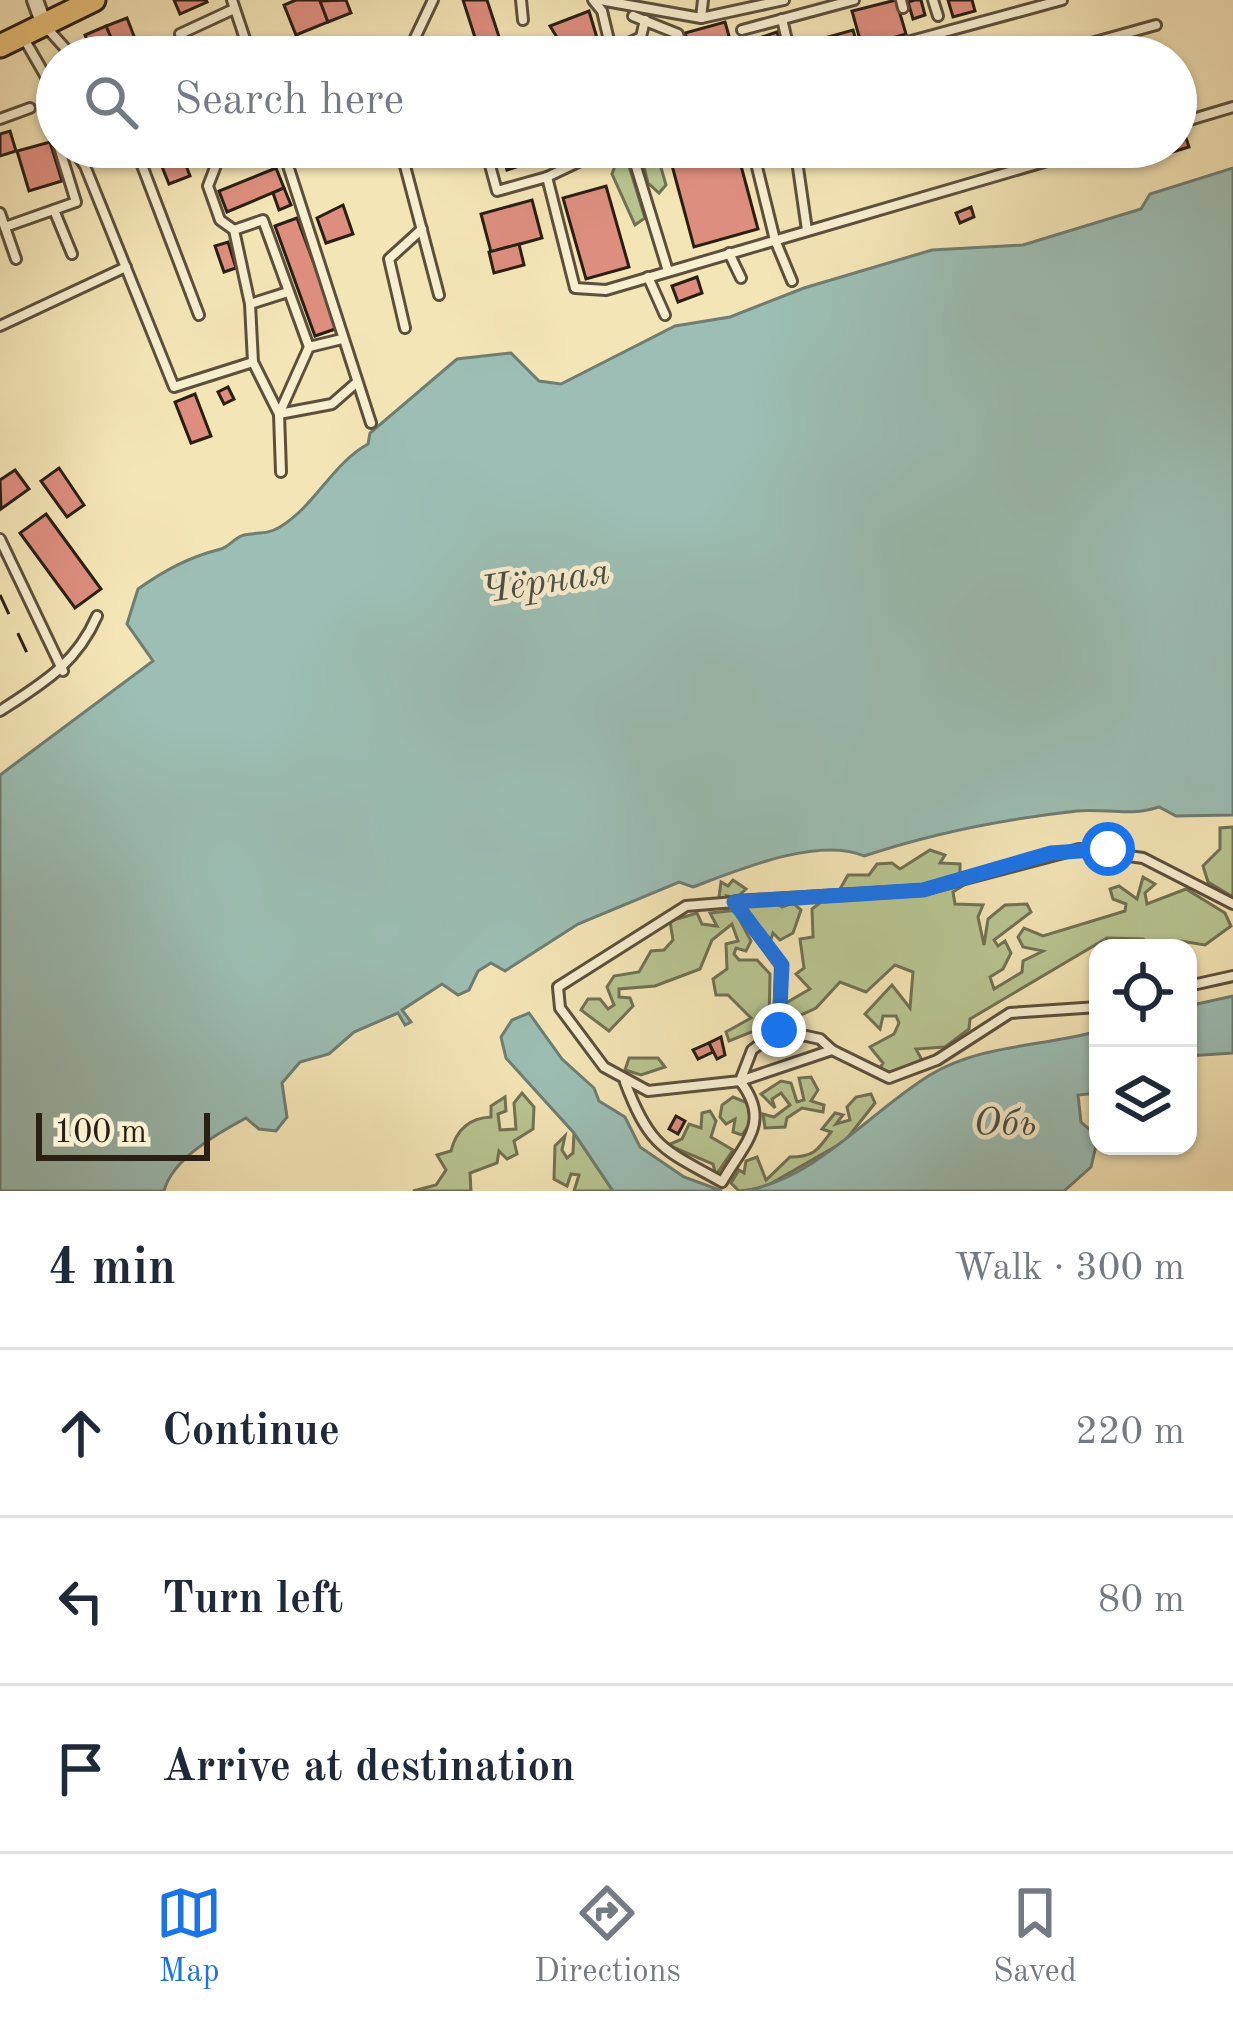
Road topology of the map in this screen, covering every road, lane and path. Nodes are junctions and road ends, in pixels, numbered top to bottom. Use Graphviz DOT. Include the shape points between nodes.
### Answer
graph roads {
  1 [pos="35,0"];
  2 [pos="94,0"];
  3 [pos="434,0"];
  4 [pos="521,0"];
  5 [pos="597,0"];
  6 [pos="703,0"];
  7 [pos="784,0"];
  8 [pos="854,0"];
  9 [pos="933,0"];
  10 [pos="1062,0"];
  11 [pos="770,2"];
  12 [pos="641,3"];
  13 [pos="233,4"];
  14 [pos="633,16"];
  15 [pos="938,16"];
  16 [pos="701,18"];
  17 [pos="782,19"];
  18 [pos="523,20"];
  19 [pos="645,20"];
  20 [pos="44,25"];
  21 [pos="1156,25"];
  22 [pos="742,30"];
  23 [pos="180,34"];
  24 [pos="22,35"];
  25 [pos="54,36"];
  26 [pos="244,36"];
  27 [pos="416,36"];
  28 [pos="608,36"];
  29 [pos="641,36"];
  30 [pos="679,36"];
  31 [pos="786,36"];
  32 [pos="929,36"];
  33 [pos="1116,36"];
  34 [pos="0,46"];
  35 [pos="36,61"];
  36 [pos="1233,107"];
  37 [pos="30,108"];
  38 [pos="0,118"];
  39 [pos="1197,118"];
  40 [pos="65,168"];
  41 [pos="86,168"];
  42 [pos="143,168"];
  43 [pos="215,168"];
  44 [pos="288,168"];
  45 [pos="406,168"];
  46 [pos="491,168"];
  47 [pos="563,168"];
  48 [pos="636,168"];
  49 [pos="757,168"];
  50 [pos="798,168"];
  51 [pos="1022,168"];
  52 [pos="547,177"];
  53 [pos="54,210"];
  54 [pos="0,213"];
  55 [pos="5,227"];
  56 [pos="422,229"];
  57 [pos="234,230"];
  58 [pos="807,230"];
  59 [pos="775,240"];
  60 [pos="729,253"];
  61 [pos="72,254"];
  62 [pos="16,259"];
  63 [pos="126,267"];
  64 [pos="668,271"];
  65 [pos="648,277"];
  66 [pos="741,278"];
  67 [pos="792,281"];
  68 [pos="287,292"];
  69 [pos="439,295"];
  70 [pos="250,304"];
  71 [pos="199,315"];
  72 [pos="665,315"];
  73 [pos="0,326"];
  74 [pos="405,328"];
  75 [pos="342,339"];
  76 [pos="309,347"];
  77 [pos="253,362"];
  78 [pos="356,383"];
  79 [pos="279,415"];
  80 [pos="371,423"];
  81 [pos="281,472"];
  82 [pos="0,539"];
  83 [pos="97,616"];
  84 [pos="63,670"];
  85 [pos="0,711"];
  86 [pos="734,902"];
  87 [pos="1233,904"];
  88 [pos="1230,974"];
  89 [pos="1197,983"];
  90 [pos="1089,1008"];
  91 [pos="779,1030"];
  92 [pos="832,1050"];
  93 [pos="740,1081"];
  94 [pos="625,1082"];
  1 -- 20 [label="street"];
  2 -- 20 [label="main road"];
  3 -- 27 [label="lane"];
  4 -- 18 [label="lane"];
  5 -- 12 [label="lane"];
  5 -- 28 [label="lane"];
  6 -- 16 [label="lane"];
  7 -- 11 [label="lane"];
  8 -- 17 [label="lane"];
  9 -- 15 [label="lane"];
  10 -- 32 [label="lane"];
  11 -- 16 [label="lane"];
  12 -- 16 [label="lane"];
  13 -- 23 [label="lane"];
  13 -- 26 [label="lane"];
  14 -- 19 [label="lane"];
  17 -- 22 [label="lane"];
  17 -- 31 [label="lane"];
  19 -- 29 [label="lane"];
  19 -- 30 [label="lane"];
  20 -- 24 [label="main road"];
  20 -- 25 [label="lane"];
  21 -- 33 [label="lane"];
  24 -- 34 [label="main road"];
  24 -- 35 [label="lane"];
  36 -- 39 [label="lane"];
  37 -- 38 [label="lane"];
  40 -- 53 [label="lane" via="76,202"];
  41 -- 63 [label="lane"];
  42 -- 71 [label="lane"];
  43 -- 57 [label="lane" via="208,186 220,220"];
  44 -- 75 [label="lane"];
  45 -- 56 [label="lane"];
  46 -- 52 [label="lane" via="497,191"];
  47 -- 52 [label="lane"];
  48 -- 64 [label="lane"];
  49 -- 59 [label="lane"];
  50 -- 58 [label="lane"];
  51 -- 58 [label="lane"];
  52 -- 65 [label="lane" via="575,288 606,290"];
  53 -- 55 [label="lane"];
  53 -- 61 [label="lane"];
  54 -- 55 [label="lane"];
  55 -- 62 [label="lane"];
  56 -- 69 [label="lane"];
  56 -- 74 [label="lane" via="388,259"];
  57 -- 68 [label="lane" via="263,220"];
  57 -- 70 [label="lane"];
  58 -- 59 [label="lane"];
  59 -- 60 [label="lane"];
  59 -- 67 [label="lane"];
  60 -- 64 [label="lane"];
  60 -- 66 [label="lane"];
  63 -- 73 [label="lane"];
  63 -- 77 [label="lane" via="174,387"];
  64 -- 65 [label="lane"];
  65 -- 72 [label="lane"];
  68 -- 70 [label="lane"];
  68 -- 76 [label="lane"];
  70 -- 77 [label="lane"];
  75 -- 76 [label="lane"];
  75 -- 78 [label="lane"];
  76 -- 79 [label="lane"];
  77 -- 79 [label="lane"];
  78 -- 79 [label="lane" via="332,404"];
  78 -- 80 [label="lane"];
  79 -- 81 [label="lane"];
  82 -- 84 [label="lane"];
  83 -- 84 [label="lane"];
  84 -- 85 [label="lane"];
  86 -- 87 [label="lane" via="923,890 1079,849 1143,858"];
  86 -- 91 [label="lane" via="782,965"];
  86 -- 94 [label="lane" via="686,906 561,982 557,998 575,1033"];
  88 -- 89 [label="lane"];
  90 -- 92 [label="lane" via="1010,1013 937,1060 889,1078"];
  91 -- 92 [label="lane" via="820,1039"];
  91 -- 93 [label="lane" via="752,1050"];
  92 -- 93 [label="lane"];
  93 -- 94 [label="lane" via="648,1091"];
  93 -- 94 [label="lane" via="758,1103 758,1119 722,1182 656,1144"];
}
